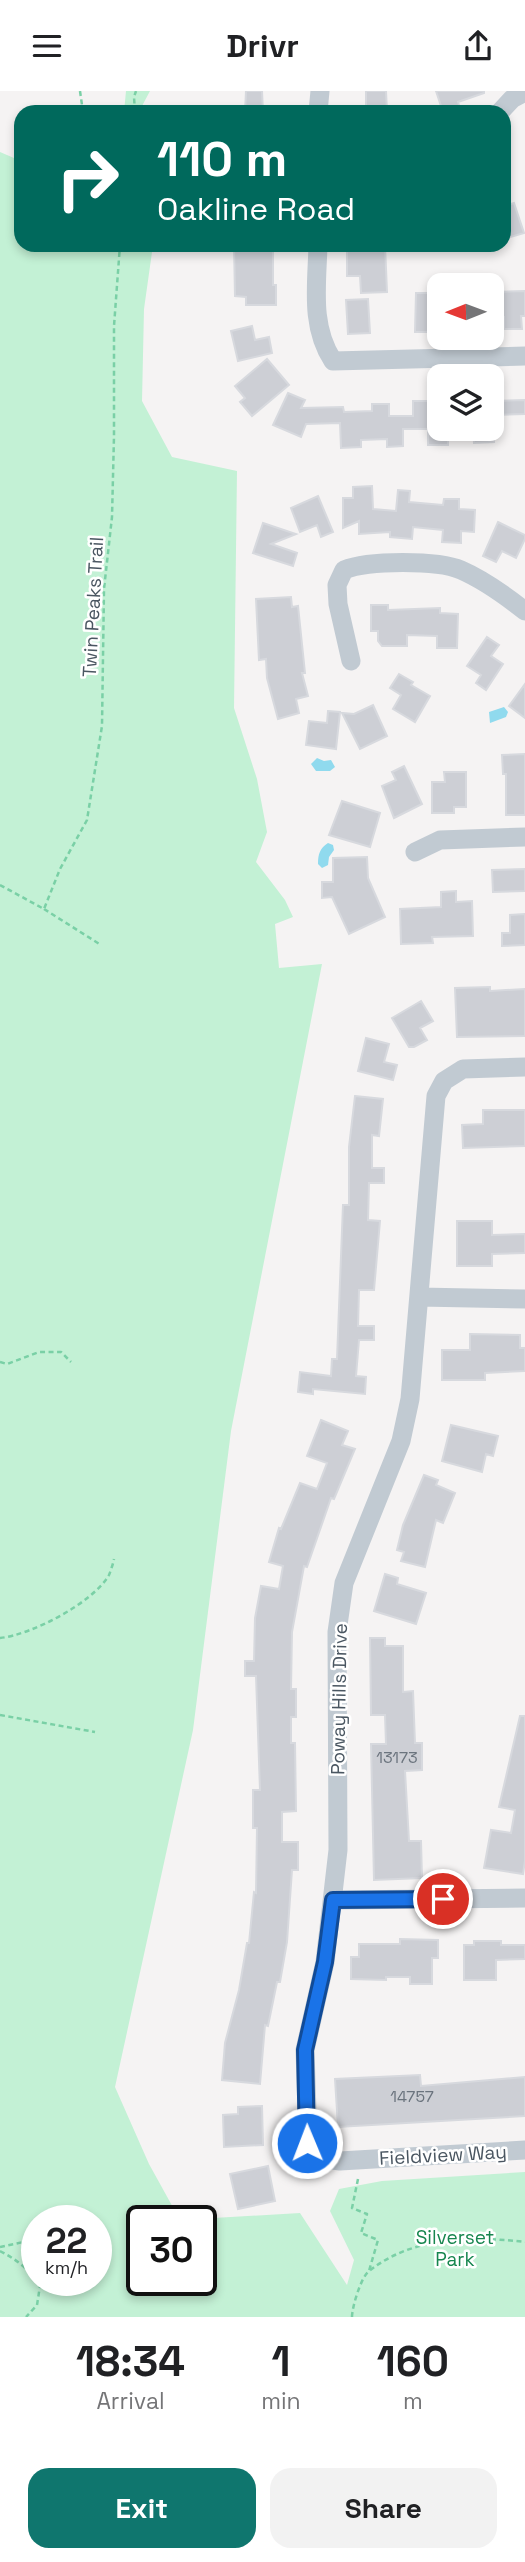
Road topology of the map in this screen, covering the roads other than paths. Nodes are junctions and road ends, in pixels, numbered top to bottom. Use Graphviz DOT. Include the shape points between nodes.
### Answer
graph roads {
  1 [pos="525,92"];
  2 [pos="506,105"];
  3 [pos="318,252"];
  4 [pos="525,356"];
  5 [pos="525,611"];
  6 [pos="351,661"];
  7 [pos="525,837"];
  8 [pos="415,852"];
  9 [pos="525,1067"];
  10 [pos="419,1297"];
  11 [pos="525,1299"];
  12 [pos="525,1898"];
  13 [pos="333,1900"];
  14 [pos="525,2150"];
  15 [pos="319,2158"];
  1 -- 2 [label="street"];
  3 -- 4 [label="street" via="317,327 333,361"];
  5 -- 6 [label="street" via="460,569 405,562 357,564 344,570 337,585"];
  7 -- 8 [label="street" via="440,840"];
  9 -- 10 [label="street, Poway Hills Drive" via="463,1069 444,1081 436,1096"];
  10 -- 11 [label="street"];
  10 -- 13 [label="street, Poway Hills Drive" via="410,1399 401,1441 344,1583 337,1632 338,1850"];
  12 -- 13 [label="street"];
  13 -- 15 [label="street, Poway Hills Drive" via="325,1962 305,2050 307,2143"];
  14 -- 15 [label="street, Fieldview Way" via="340,2161"];
}
